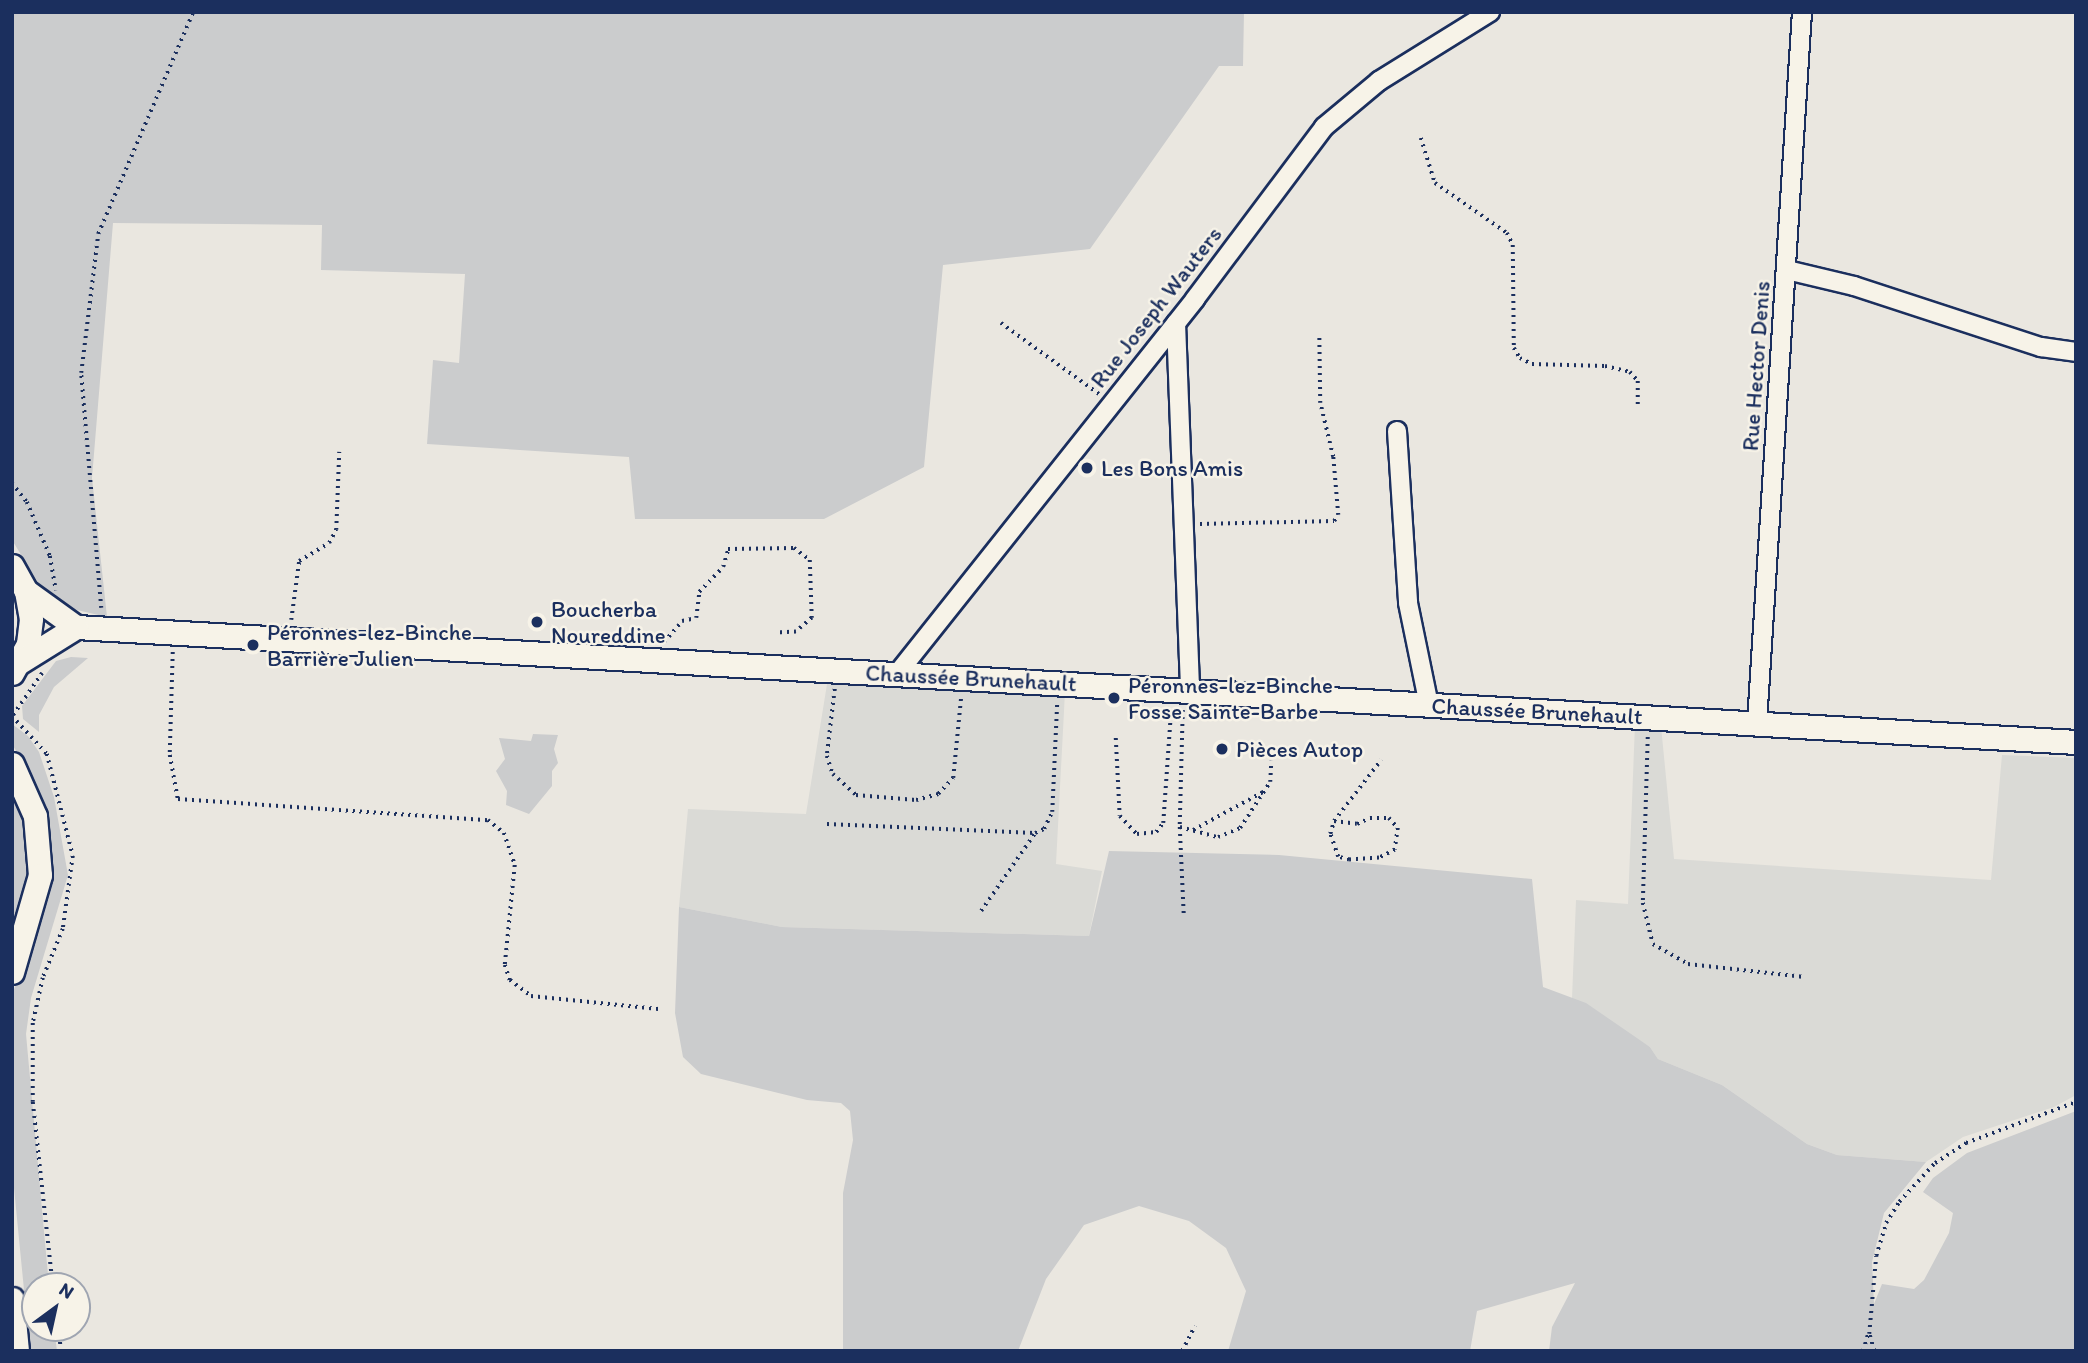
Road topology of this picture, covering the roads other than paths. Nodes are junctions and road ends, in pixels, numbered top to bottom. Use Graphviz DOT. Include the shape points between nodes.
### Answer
graph roads {
  1 [pos="1490,12"];
  2 [pos="1801,12"];
  3 [pos="1787,270"];
  4 [pos="1176,323"];
  5 [pos="2076,352"];
  6 [pos="1397,431"];
  7 [pos="12,566"];
  8 [pos="26,591"];
  9 [pos="76,627"];
  10 [pos="16,667"];
  11 [pos="897,674"];
  12 [pos="1182,691"];
  13 [pos="1429,705"];
  14 [pos="1757,723"];
  15 [pos="2076,742"];
  16 [pos="12,764"];
  17 [pos="12,972"];
  18 [pos="12,1300"];
  19 [pos="17,1351"];
  1 -- 4 [label="street, Rue Joseph Wauters" via="1379,81 1324,127"];
  2 -- 3 [label="street, Rue Hector Denis"];
  3 -- 5 [label="street" via="1854,286 2041,347"];
  3 -- 14 [label="street, Rue Hector Denis"];
  4 -- 11 [label="street, Rue Joseph Wauters"];
  4 -- 12 [label="street" via="1184,524"];
  6 -- 13 [label="street" via="1408,603"];
  7 -- 8 [label="main road"];
  8 -- 9 [label="main road, Chaussée Brunehault"];
  8 -- 10 [label="main road" via="30,634"];
  9 -- 10 [label="main road"];
  9 -- 11 [label="main road, Chaussée Brunehault"];
  11 -- 12 [label="main road, Chaussée Brunehault"];
  12 -- 13 [label="main road, Chaussée Brunehault"];
  13 -- 14 [label="main road, Chaussée Brunehault"];
  14 -- 15 [label="main road, Chaussée Brunehault"];
  16 -- 17 [label="main road" via="35,816 40,875"];
  18 -- 19 [label="main road"];
}
